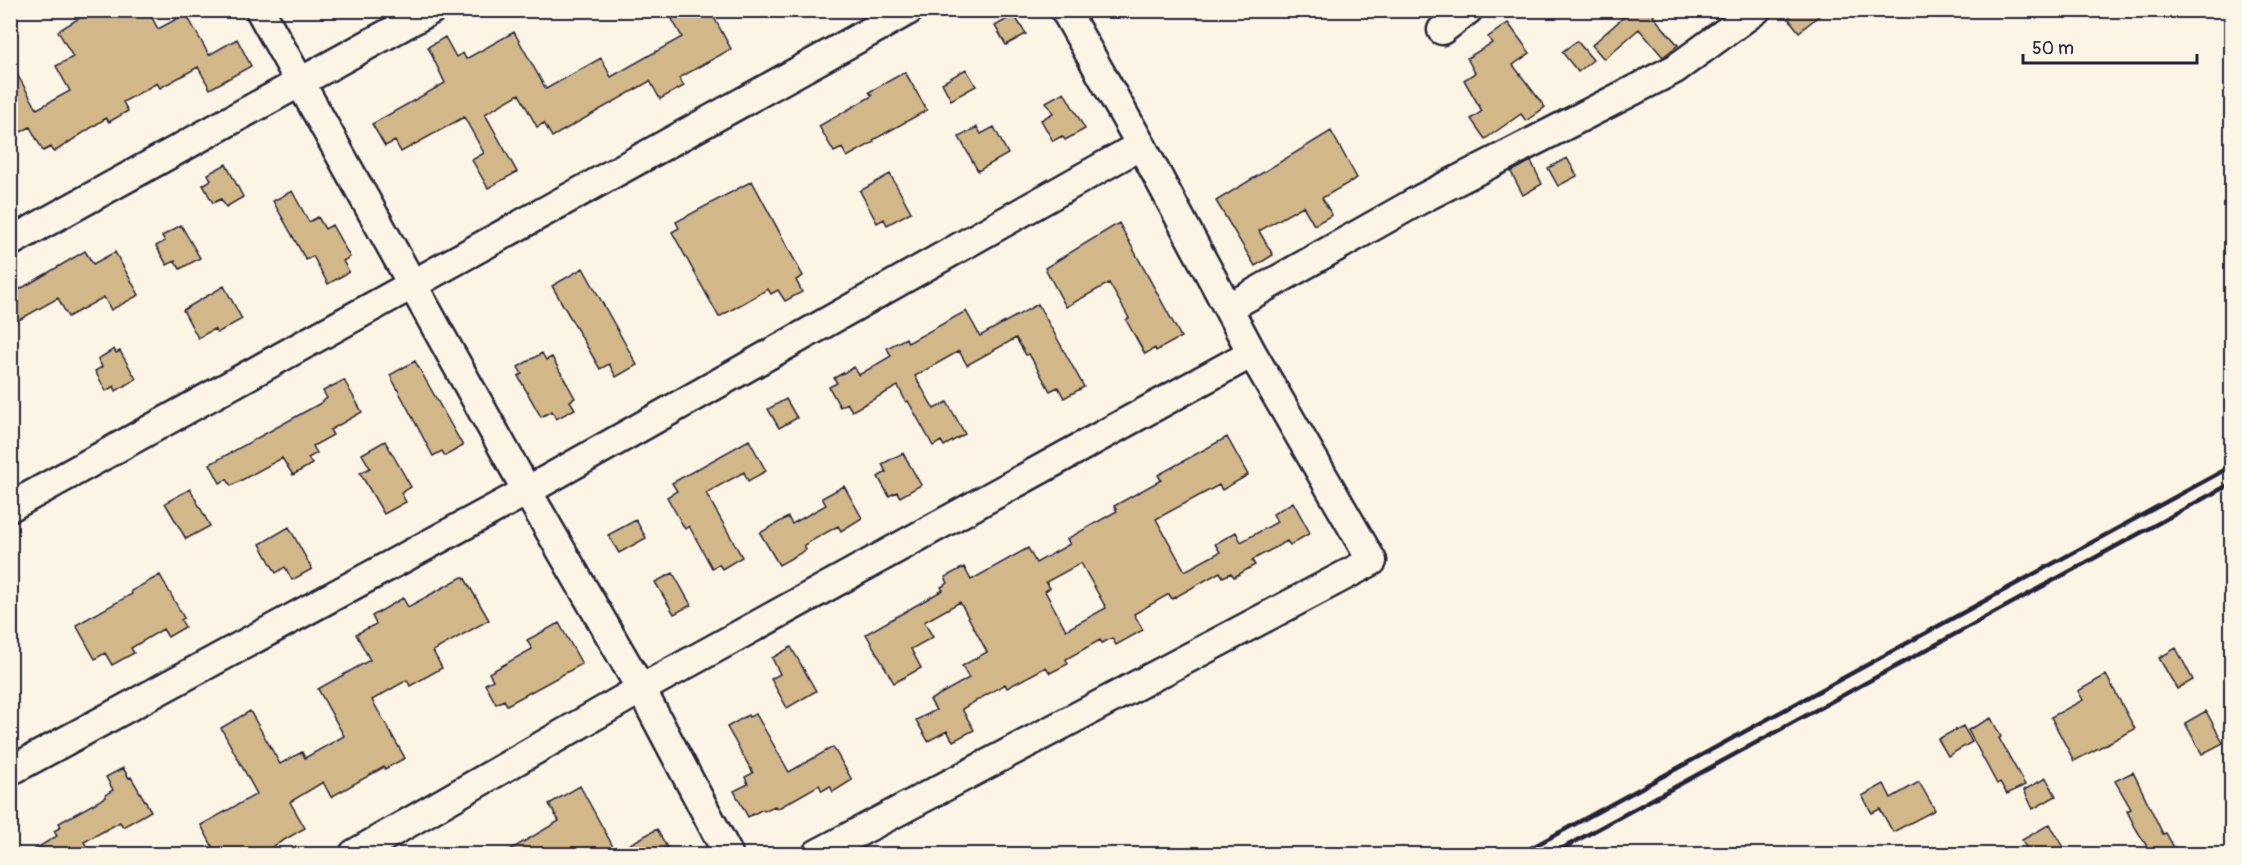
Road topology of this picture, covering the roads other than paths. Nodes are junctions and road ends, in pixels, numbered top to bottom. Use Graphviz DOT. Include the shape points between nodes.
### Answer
graph roads {
  1 [pos="260,10"];
  2 [pos="431,10"];
  3 [pos="909,10"];
  4 [pos="1065,10"];
  5 [pos="1468,10"];
  6 [pos="1756,10"];
  7 [pos="1724,20"];
  8 [pos="1442,30"];
  9 [pos="299,82"];
  10 [pos="1141,145"];
  11 [pos="10,242"];
  12 [pos="412,286"];
  13 [pos="1228,308"];
  14 [pos="1252,353"];
  15 [pos="527,491"];
  16 [pos="10,507"];
  17 [pos="641,689"];
  18 [pos="10,771"];
  19 [pos="354,855"];
  20 [pos="728,855"];
  21 [pos="817,855"];
  1 -- 9 [label="street"];
  2 -- 9 [label="street"];
  3 -- 12 [label="street"];
  4 -- 10 [label="street"];
  5 -- 8 [label="street"];
  6 -- 7 [label="street"];
  7 -- 13 [label="street" via="1676,69 1421,199"];
  9 -- 11 [label="street"];
  9 -- 12 [label="street"];
  10 -- 13 [label="street"];
  10 -- 15 [label="street"];
  12 -- 15 [label="street"];
  12 -- 16 [label="street"];
  13 -- 14 [label="street"];
  14 -- 17 [label="street"];
  14 -- 21 [label="street" via="1372,561"];
  15 -- 17 [label="street"];
  15 -- 18 [label="street"];
  17 -- 19 [label="street"];
  17 -- 20 [label="street"];
}
